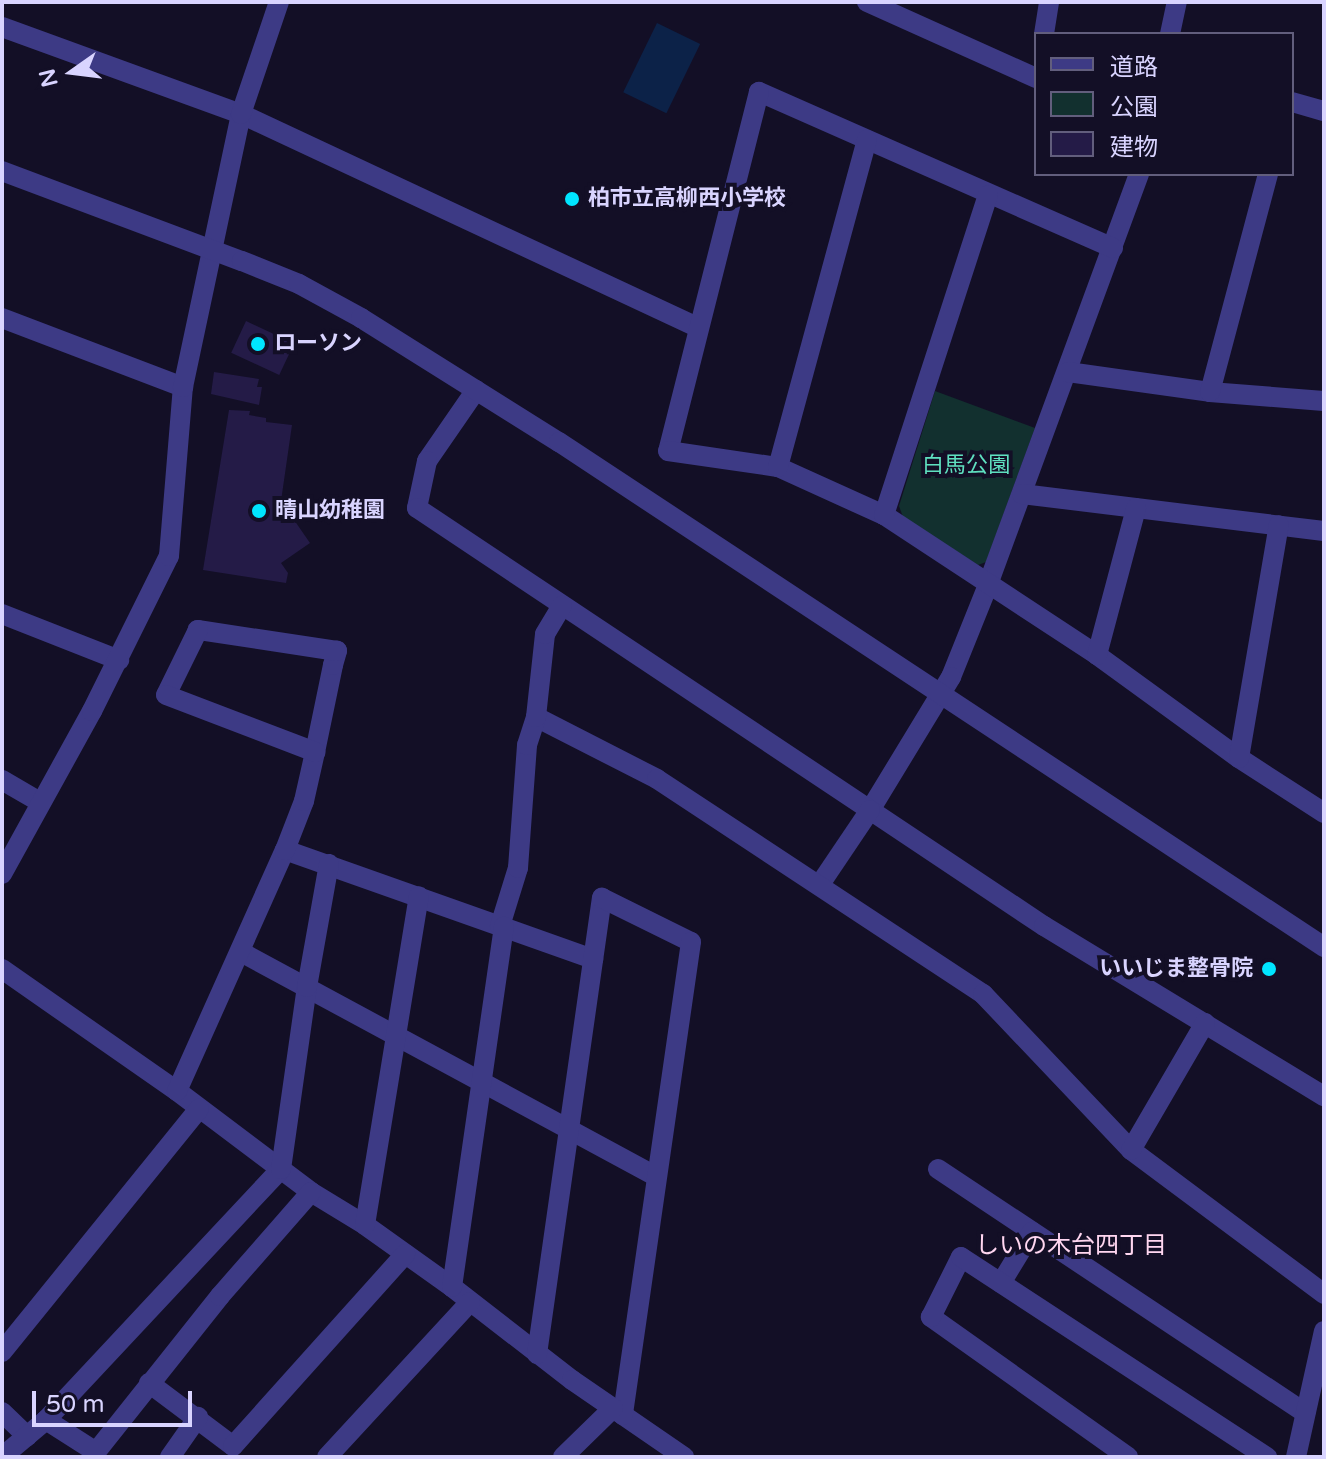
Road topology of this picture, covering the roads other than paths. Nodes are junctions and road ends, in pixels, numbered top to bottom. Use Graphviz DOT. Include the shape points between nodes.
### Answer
graph roads {
  1 [pos="279,2"];
  2 [pos="867,2"];
  3 [pos="1049,2"];
  4 [pos="1177,2"];
  5 [pos="2,27"];
  6 [pos="1044,32"];
  7 [pos="1170,32"];
  8 [pos="1034,77"];
  9 [pos="1294,103"];
  10 [pos="1324,111"];
  11 [pos="241,114"];
  12 [pos="867,140"];
  13 [pos="2,171"];
  14 [pos="1138,176"];
  15 [pos="1267,176"];
  16 [pos="988,195"];
  17 [pos="1113,248"];
  18 [pos="214,250"];
  19 [pos="2,318"];
  20 [pos="697,327"];
  21 [pos="1068,372"];
  22 [pos="183,387"];
  23 [pos="476,390"];
  24 [pos="1210,392"];
  25 [pos="1324,401"];
  26 [pos="778,467"];
  27 [pos="1022,494"];
  28 [pos="1136,508"];
  29 [pos="884,515"];
  30 [pos="1279,525"];
  31 [pos="1324,531"];
  32 [pos="988,585"];
  33 [pos="562,606"];
  34 [pos="2,614"];
  35 [pos="1097,655"];
  36 [pos="119,660"];
  37 [pos="943,694"];
  38 [pos="536,717"];
  39 [pos="315,752"];
  40 [pos="1239,758"];
  41 [pos="2,780"];
  42 [pos="40,802"];
  43 [pos="870,810"];
  44 [pos="1324,813"];
  45 [pos="285,850"];
  46 [pos="329,864"];
  47 [pos="2,874"];
  48 [pos="820,884"];
  49 [pos="419,896"];
  50 [pos="502,926"];
  51 [pos="1324,947"];
  52 [pos="241,952"];
  53 [pos="593,959"];
  54 [pos="2,969"];
  55 [pos="307,987"];
  56 [pos="1205,1023"];
  57 [pos="394,1036"];
  58 [pos="481,1082"];
  59 [pos="177,1091"];
  60 [pos="1324,1096"];
  61 [pos="199,1109"];
  62 [pos="569,1130"];
  63 [pos="1131,1150"];
  64 [pos="281,1169"];
  65 [pos="938,1169"];
  66 [pos="656,1176"];
  67 [pos="311,1192"];
  68 [pos="365,1225"];
  69 [pos="1032,1232"];
  70 [pos="405,1254"];
  71 [pos="1001,1283"];
  72 [pos="452,1287"];
  73 [pos="1324,1294"];
  74 [pos="470,1302"];
  75 [pos="1324,1331"];
  76 [pos="2,1352"];
  77 [pos="537,1354"];
  78 [pos="149,1383"];
  79 [pos="2,1412"];
  80 [pos="618,1412"];
  81 [pos="1305,1413"];
  82 [pos="198,1417"];
  83 [pos="46,1420"];
  84 [pos="27,1436"];
  85 [pos="94,1454"];
  86 [pos="2,1457"];
  87 [pos="170,1457"];
  88 [pos="327,1457"];
  89 [pos="563,1457"];
  90 [pos="684,1457"];
  91 [pos="1128,1457"];
  92 [pos="1267,1457"];
  93 [pos="1296,1457"];
  1 -- 11 [label="street"];
  2 -- 8 [label="street"];
  3 -- 6 [label="street"];
  4 -- 7 [label="street"];
  5 -- 11 [label="street"];
  9 -- 10 [label="street"];
  11 -- 18 [label="street"];
  11 -- 20 [label="street"];
  12 -- 16 [label="street"];
  12 -- 20 [label="street" via="759,92"];
  12 -- 26 [label="street"];
  13 -- 18 [label="street"];
  14 -- 17 [label="street"];
  15 -- 24 [label="street"];
  16 -- 17 [label="street"];
  16 -- 29 [label="street"];
  17 -- 21 [label="street"];
  18 -- 22 [label="street"];
  18 -- 23 [label="street" via="299,284"];
  19 -- 22 [label="street"];
  20 -- 26 [label="street" via="668,451"];
  21 -- 24 [label="street"];
  21 -- 27 [label="street"];
  22 -- 36 [label="street" via="169,556"];
  23 -- 33 [label="street" via="427,461 417,508"];
  23 -- 37 [label="street"];
  24 -- 25 [label="street"];
  26 -- 29 [label="street"];
  27 -- 28 [label="street"];
  27 -- 32 [label="street"];
  28 -- 30 [label="street"];
  28 -- 35 [label="street"];
  29 -- 32 [label="street"];
  30 -- 31 [label="street"];
  30 -- 40 [label="street"];
  32 -- 35 [label="street"];
  32 -- 37 [label="street"];
  33 -- 38 [label="street" via="545,634"];
  33 -- 43 [label="street"];
  34 -- 36 [label="street"];
  35 -- 40 [label="street"];
  36 -- 42 [label="street"];
  37 -- 43 [label="street"];
  37 -- 51 [label="street"];
  38 -- 48 [label="street" via="657,779"];
  38 -- 50 [label="street" via="527,745 518,868"];
  39 -- 39 [label="street" via="337,651 198,630 166,695"];
  39 -- 45 [label="street"];
  40 -- 44 [label="street"];
  41 -- 42 [label="street"];
  42 -- 47 [label="street"];
  43 -- 48 [label="street"];
  43 -- 56 [label="street" via="1044,926"];
  45 -- 46 [label="street"];
  45 -- 52 [label="street"];
  46 -- 49 [label="street"];
  46 -- 55 [label="street"];
  48 -- 63 [label="street" via="983,994"];
  49 -- 50 [label="street"];
  49 -- 57 [label="street"];
  50 -- 53 [label="street"];
  50 -- 58 [label="street"];
  52 -- 55 [label="street"];
  52 -- 59 [label="street"];
  53 -- 62 [label="street"];
  53 -- 66 [label="street" via="602,898 691,942"];
  54 -- 59 [label="street"];
  55 -- 57 [label="street"];
  55 -- 64 [label="street"];
  56 -- 60 [label="street"];
  56 -- 63 [label="street"];
  57 -- 58 [label="street"];
  57 -- 68 [label="street"];
  58 -- 62 [label="street"];
  58 -- 72 [label="street"];
  59 -- 61 [label="street"];
  61 -- 64 [label="street"];
  61 -- 76 [label="street"];
  62 -- 66 [label="street"];
  62 -- 77 [label="street"];
  63 -- 73 [label="street"];
  64 -- 67 [label="street"];
  64 -- 83 [label="street"];
  65 -- 69 [label="street"];
  66 -- 80 [label="street"];
  67 -- 68 [label="street"];
  67 -- 78 [label="street"];
  68 -- 70 [label="street"];
  69 -- 71 [label="street"];
  69 -- 81 [label="street"];
  70 -- 72 [label="street"];
  70 -- 82 [label="street" via="233,1446"];
  71 -- 91 [label="street" via="961,1257 931,1317"];
  71 -- 92 [label="street"];
  72 -- 74 [label="street"];
  74 -- 77 [label="street"];
  74 -- 88 [label="street"];
  75 -- 81 [label="street"];
  77 -- 80 [label="street"];
  78 -- 82 [label="street"];
  78 -- 85 [label="street"];
  79 -- 84 [label="street"];
  80 -- 89 [label="street"];
  80 -- 90 [label="street"];
  81 -- 93 [label="street"];
  82 -- 87 [label="street"];
  83 -- 84 [label="street"];
  83 -- 85 [label="street"];
  84 -- 86 [label="street"];
}
